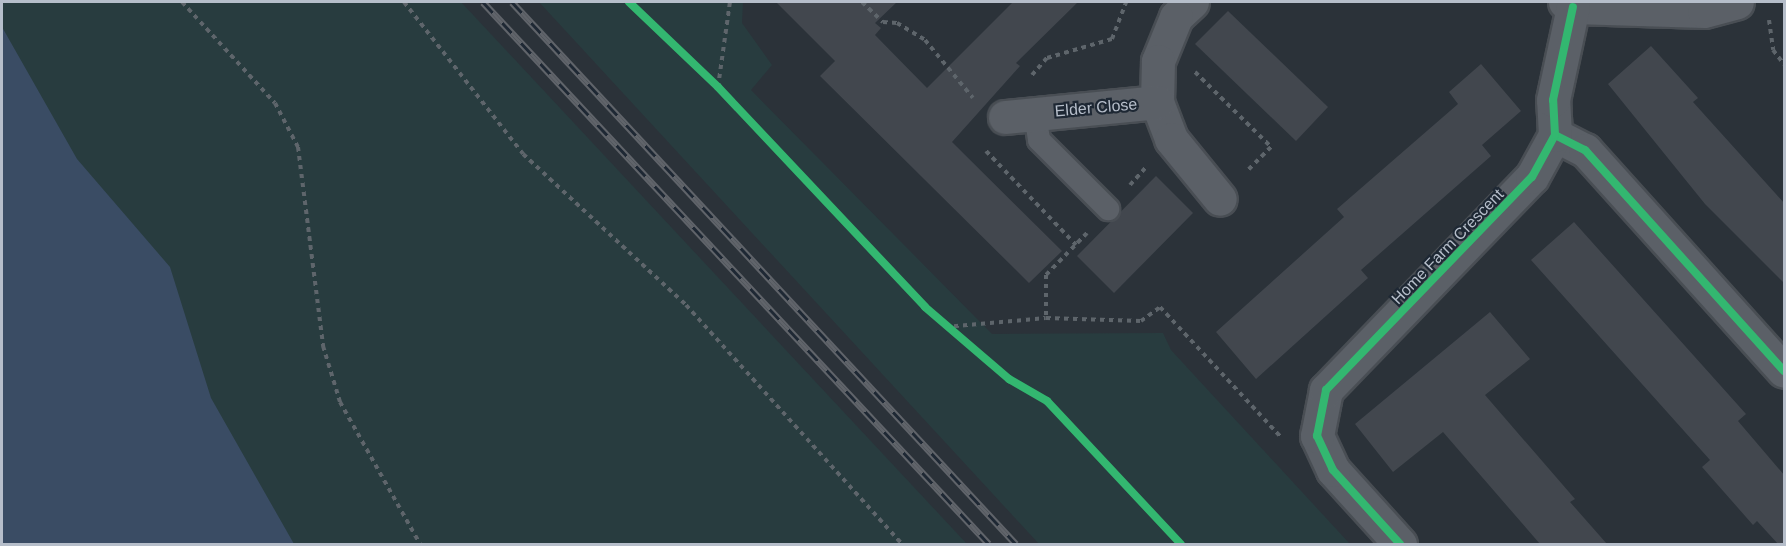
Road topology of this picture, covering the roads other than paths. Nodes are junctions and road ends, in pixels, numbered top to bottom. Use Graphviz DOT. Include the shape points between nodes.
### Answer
graph roads {
  1 [pos="1192,2"];
  2 [pos="1737,2"];
  3 [pos="1569,4"];
  4 [pos="1157,102"];
  5 [pos="1020,116"];
  6 [pos="1554,135"];
  7 [pos="1220,199"];
  8 [pos="1108,209"];
  9 [pos="1785,371"];
  10 [pos="1400,544"];
  1 -- 4 [label="street, Elder Close" via="1176,17 1158,61"];
  2 -- 3 [label="street" via="1704,11"];
  3 -- 6 [label="street, Home Farm Crescent" via="1553,100"];
  4 -- 5 [label="street, Elder Close"];
  4 -- 7 [label="street, Elder Close" via="1171,140"];
  5 -- 8 [label="lane, Elder Close" via="1039,141"];
  6 -- 9 [label="street" via="1585,150"];
  6 -- 10 [label="street, Home Farm Crescent" via="1532,177 1504,210 1326,390 1317,436 1333,470"];
}
